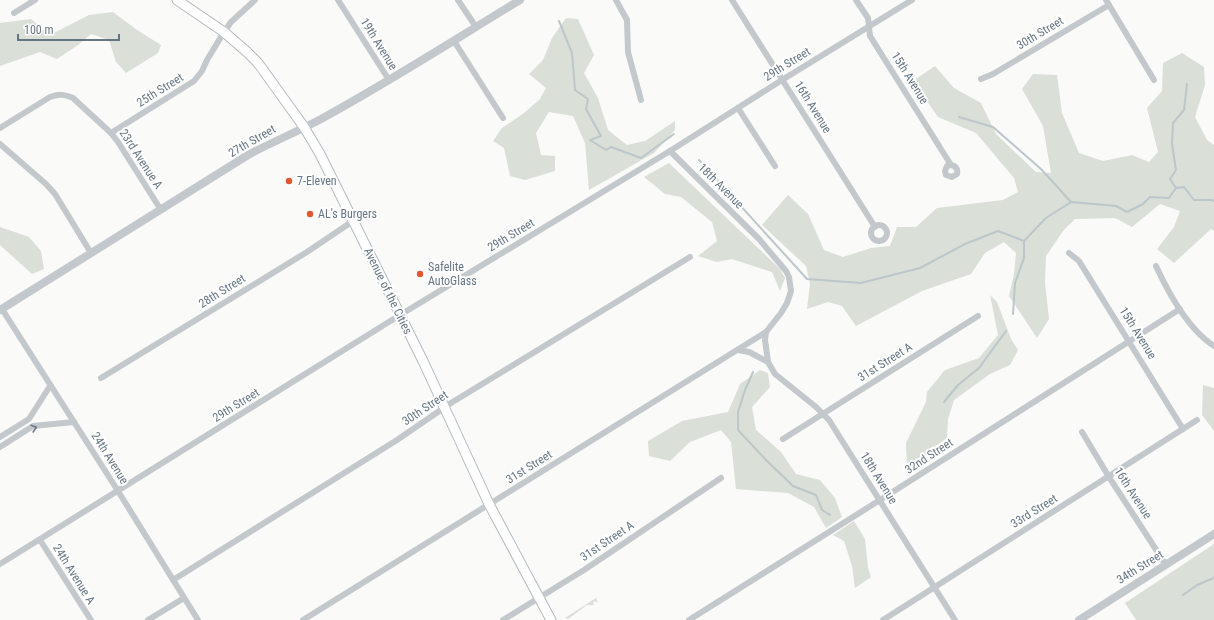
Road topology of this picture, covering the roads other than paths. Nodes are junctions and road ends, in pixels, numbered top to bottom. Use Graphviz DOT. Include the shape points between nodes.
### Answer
graph roads {
  1 [pos="35,0"];
  2 [pos="176,0"];
  3 [pos="255,0"];
  4 [pos="338,0"];
  5 [pos="458,0"];
  6 [pos="520,0"];
  7 [pos="616,0"];
  8 [pos="732,0"];
  9 [pos="856,0"];
  10 [pos="912,0"];
  11 [pos="1107,2"];
  12 [pos="14,13"];
  13 [pos="869,26"];
  14 [pos="476,27"];
  15 [pos="224,32"];
  16 [pos="454,41"];
  17 [pos="981,79"];
  18 [pos="389,80"];
  19 [pos="782,80"];
  20 [pos="1154,80"];
  21 [pos="641,100"];
  22 [pos="738,108"];
  23 [pos="503,118"];
  24 [pos="304,127"];
  25 [pos="0,128"];
  26 [pos="112,133"];
  27 [pos="0,144"];
  28 [pos="670,151"];
  29 [pos="952,165"];
  30 [pos="775,166"];
  31 [pos="160,210"];
  32 [pos="353,220"];
  33 [pos="875,226"];
  34 [pos="91,253"];
  35 [pos="1069,253"];
  36 [pos="690,257"];
  37 [pos="1156,266"];
  38 [pos="1180,309"];
  39 [pos="1,310"];
  40 [pos="400,316"];
  41 [pos="978,316"];
  42 [pos="766,332"];
  43 [pos="1130,341"];
  44 [pos="1214,346"];
  45 [pos="738,350"];
  46 [pos="768,362"];
  47 [pos="101,378"];
  48 [pos="50,386"];
  49 [pos="444,408"];
  50 [pos="823,414"];
  51 [pos="1196,420"];
  52 [pos="74,422"];
  53 [pos="1183,429"];
  54 [pos="1082,432"];
  55 [pos="0,437"];
  56 [pos="783,439"];
  57 [pos="0,447"];
  58 [pos="1109,477"];
  59 [pos="721,478"];
  60 [pos="118,491"];
  61 [pos="880,500"];
  62 [pos="489,504"];
  63 [pos="1214,534"];
  64 [pos="40,540"];
  65 [pos="0,564"];
  66 [pos="1166,565"];
  67 [pos="173,580"];
  68 [pos="935,587"];
  69 [pos="184,598"];
  70 [pos="540,598"];
  71 [pos="91,620"];
  72 [pos="148,620"];
  73 [pos="198,620"];
  74 [pos="303,620"];
  75 [pos="503,620"];
  76 [pos="551,620"];
  77 [pos="689,620"];
  78 [pos="883,620"];
  79 [pos="955,620"];
  80 [pos="1079,620"];
  1 -- 12 [label="street"];
  2 -- 15 [label="main road, Avenue of the Cities"];
  3 -- 15 [label="street, 25th Street"];
  4 -- 18 [label="street, 19th Avenue"];
  5 -- 14 [label="street"];
  6 -- 14 [label="street, 27th Street"];
  7 -- 21 [label="street" via="627,20 628,52"];
  8 -- 19 [label="street, 16th Avenue"];
  9 -- 13 [label="street, 15th Avenue" via="868,18"];
  10 -- 13 [label="street, 29th Street"];
  11 -- 17 [label="street, 30th Street"];
  11 -- 20 [label="street"];
  13 -- 19 [label="street, 29th Street"];
  13 -- 29 [label="street, 15th Avenue" via="870,36"];
  14 -- 16 [label="street, 27th Street"];
  15 -- 24 [label="main road, Avenue of the Cities" via="258,63"];
  15 -- 26 [label="street, 25th Street" via="194,81"];
  16 -- 18 [label="street, 27th Street"];
  16 -- 23 [label="street"];
  18 -- 24 [label="street, 27th Street"];
  19 -- 22 [label="street, 29th Street"];
  19 -- 33 [label="street, 16th Avenue"];
  22 -- 28 [label="street, 29th Street"];
  22 -- 30 [label="street"];
  24 -- 31 [label="street, 27th Street" via="248,155"];
  24 -- 32 [label="main road, Avenue of the Cities"];
  25 -- 26 [label="street, 23rd Avenue A" via="50,97 62,94 73,98"];
  26 -- 31 [label="street, 23rd Avenue A"];
  27 -- 34 [label="street" via="55,194"];
  28 -- 40 [label="street, 29th Street"];
  28 -- 42 [label="street, 18th Avenue" via="759,240 786,271 791,290 787,303"];
  31 -- 34 [label="street, 27th Street"];
  32 -- 40 [label="main road, Avenue of the Cities"];
  32 -- 47 [label="street, 28th Street" via="307,252"];
  34 -- 39 [label="street, 27th Street"];
  35 -- 43 [label="street, 15th Avenue" via="1079,261"];
  36 -- 49 [label="street, 30th Street"];
  37 -- 38 [label="street"];
  38 -- 43 [label="street, 32nd Street"];
  38 -- 44 [label="street" via="1196,331"];
  39 -- 48 [label="street, 24th Avenue"];
  40 -- 49 [label="main road, Avenue of the Cities"];
  40 -- 60 [label="street, 29th Street"];
  41 -- 50 [label="street, 31st Street A"];
  42 -- 45 [label="street, 31st Street"];
  42 -- 46 [label="street, 18th Avenue"];
  43 -- 53 [label="street, 15th Avenue"];
  43 -- 61 [label="street, 32nd Street"];
  45 -- 46 [label="street, 18th Avenue" via="749,352"];
  45 -- 62 [label="street, 31st Street"];
  46 -- 50 [label="street, 18th Avenue" via="775,374"];
  48 -- 52 [label="street, 24th Avenue"];
  48 -- 55 [label="street" via="28,419"];
  49 -- 62 [label="main road, Avenue of the Cities"];
  49 -- 67 [label="street, 30th Street" via="388,446"];
  50 -- 56 [label="street, 31st Street A"];
  50 -- 61 [label="street, 18th Avenue"];
  51 -- 53 [label="street, 33rd Street"];
  57 -- 52 [label="street, one-way" via="33,426"];
  52 -- 60 [label="street, 24th Avenue"];
  53 -- 58 [label="street, 33rd Street"];
  54 -- 58 [label="street, 16th Avenue"];
  58 -- 66 [label="street, 16th Avenue"];
  58 -- 68 [label="street, 33rd Street"];
  59 -- 70 [label="street, 31st Street A"];
  60 -- 64 [label="street, 29th Street"];
  60 -- 67 [label="street, 24th Avenue"];
  61 -- 68 [label="street, 18th Avenue"];
  61 -- 77 [label="street, 32nd Street"];
  62 -- 70 [label="main road, Avenue of the Cities"];
  62 -- 74 [label="street, 31st Street"];
  63 -- 66 [label="street, 34th Street"];
  64 -- 65 [label="street, 29th Street"];
  64 -- 71 [label="street, 24th Avenue A"];
  66 -- 80 [label="street, 34th Street"];
  67 -- 69 [label="street, 24th Avenue"];
  68 -- 78 [label="street, 33rd Street"];
  68 -- 79 [label="street, 18th Avenue"];
  69 -- 72 [label="street"];
  69 -- 73 [label="street, 24th Avenue"];
  70 -- 75 [label="street, 31st Street A"];
  70 -- 76 [label="main road, Avenue of the Cities"];
}
